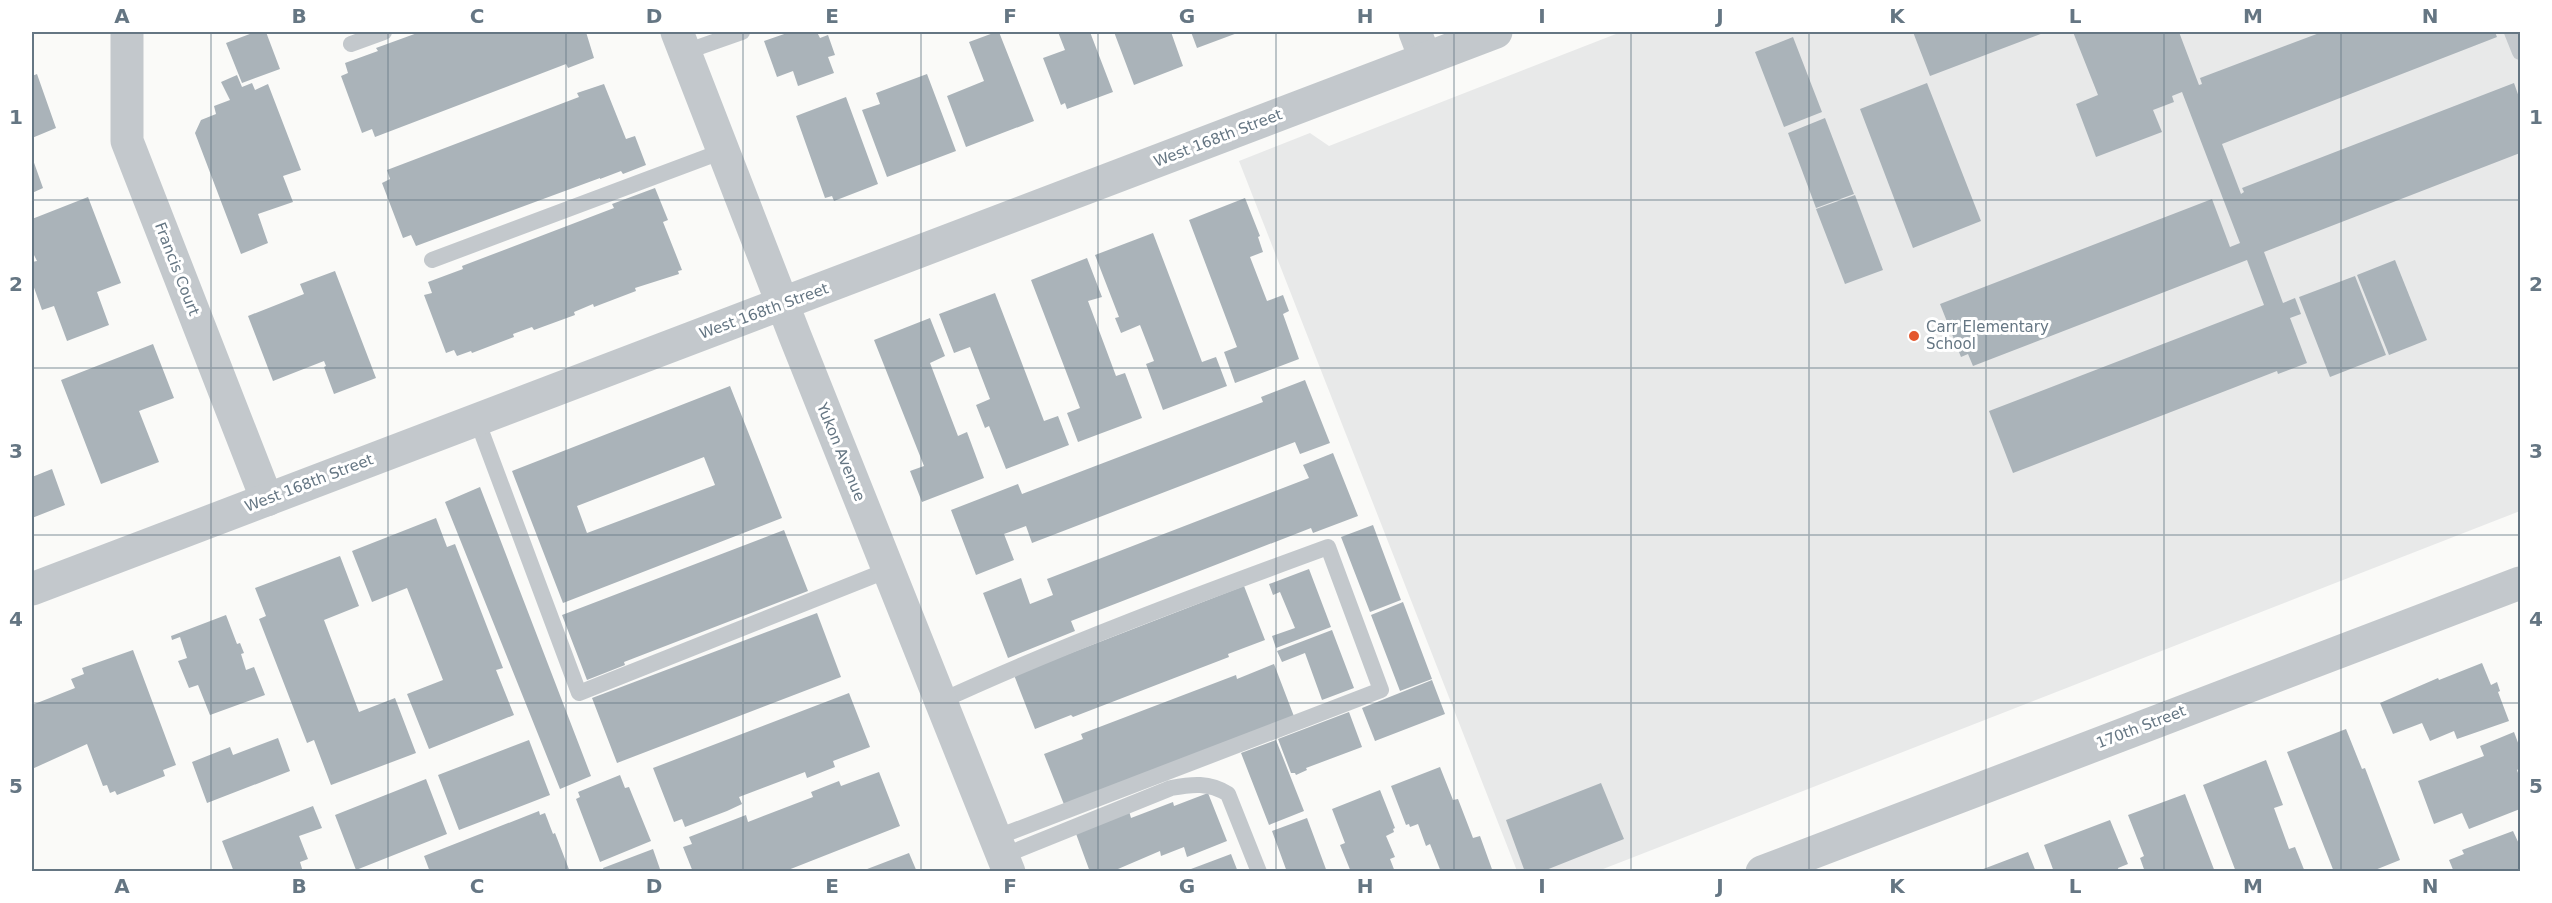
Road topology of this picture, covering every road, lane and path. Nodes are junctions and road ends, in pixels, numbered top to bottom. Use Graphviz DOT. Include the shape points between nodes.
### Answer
graph roads {
  1 [pos="127,32"];
  2 [pos="384,32"];
  3 [pos="742,32"];
  4 [pos="1496,32"];
  5 [pos="2512,32"];
  6 [pos="681,42"];
  7 [pos="351,44"];
  8 [pos="1420,45"];
  9 [pos="2520,52"];
  10 [pos="723,151"];
  11 [pos="432,260"];
  12 [pos="783,304"];
  13 [pos="477,420"];
  14 [pos="267,500"];
  15 [pos="888,570"];
  16 [pos="2520,583"];
  17 [pos="32,589"];
  18 [pos="941,701"];
  19 [pos="1003,855"];
  20 [pos="1259,872"];
  21 [pos="1762,872"];
  1 -- 14 [label="street, Francis Court" via="127,141"];
  2 -- 7 [label="lane"];
  3 -- 6 [label="lane"];
  4 -- 8 [label="street, West 168th Street"];
  5 -- 9 [label="lane"];
  6 -- 10 [label="street, Yukon Avenue"];
  8 -- 12 [label="street, West 168th Street"];
  10 -- 11 [label="lane"];
  10 -- 12 [label="street, Yukon Avenue"];
  12 -- 13 [label="street, West 168th Street"];
  12 -- 15 [label="street, Yukon Avenue"];
  13 -- 14 [label="street, West 168th Street"];
  13 -- 15 [label="lane" via="579,693"];
  14 -- 17 [label="street, West 168th Street"];
  15 -- 18 [label="street, Yukon Avenue"];
  16 -- 21 [label="street, 170th Street"];
  18 -- 19 [label="street, Yukon Avenue"];
  18 -- 19 [label="lane" via="1022,664 1328,547 1381,690"];
  19 -- 20 [label="lane" via="1171,788 1194,784 1216,787 1228,794"];
}
